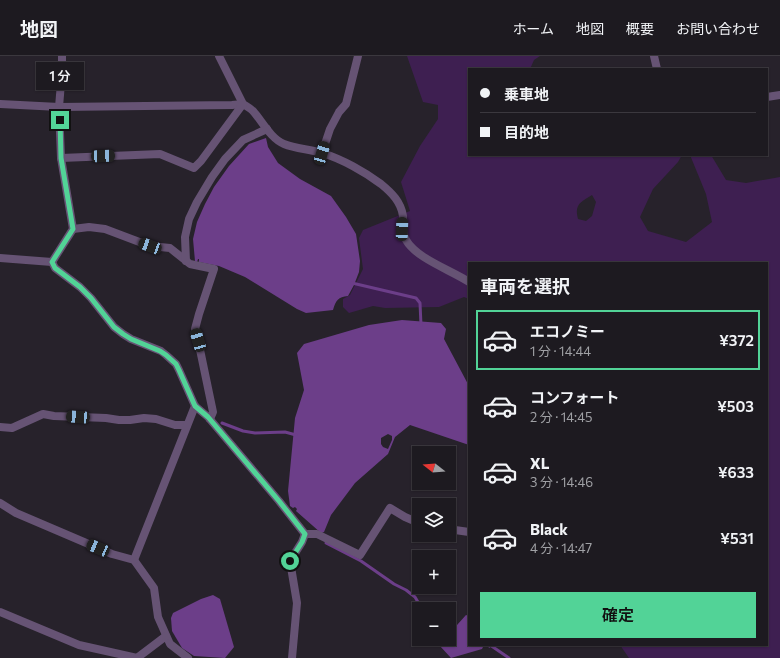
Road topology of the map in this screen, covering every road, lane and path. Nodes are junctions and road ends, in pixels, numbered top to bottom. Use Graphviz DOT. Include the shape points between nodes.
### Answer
graph roads {
  1 [pos="62,56"];
  2 [pos="219,56"];
  3 [pos="358,56"];
  4 [pos="654,56"];
  5 [pos="657,68"];
  6 [pos="780,95"];
  7 [pos="768,97"];
  8 [pos="0,104"];
  9 [pos="243,104"];
  10 [pos="59,107"];
  11 [pos="267,129"];
  12 [pos="322,153"];
  13 [pos="61,158"];
  14 [pos="73,229"];
  15 [pos="0,258"];
  16 [pos="186,261"];
  17 [pos="52,262"];
  18 [pos="468,281"];
  19 [pos="195,406"];
  20 [pos="210,419"];
  21 [pos="187,425"];
  22 [pos="0,427"];
  23 [pos="0,503"];
  24 [pos="412,520"];
  25 [pos="456,530"];
  26 [pos="468,532"];
  27 [pos="305,534"];
  28 [pos="134,560"];
  29 [pos="0,612"];
  30 [pos="166,636"];
  31 [pos="137,658"];
  32 [pos="188,658"];
  33 [pos="292,658"];
  1 -- 10 [label="street"];
  2 -- 9 [label="street"];
  3 -- 12 [label="street" via="346,104 330,129"];
  4 -- 5 [label="street"];
  6 -- 7 [label="street"];
  8 -- 10 [label="street"];
  9 -- 10 [label="street"];
  9 -- 11 [label="street" via="252,110"];
  9 -- 13 [label="street" via="194,168 160,154"];
  10 -- 13 [label="street"];
  11 -- 12 [label="street" via="284,144"];
  11 -- 16 [label="street" via="243,140 225,159 196,202 189,219"];
  12 -- 18 [label="street" via="341,160 382,185 400,206 402,229 411,247 422,256"];
  13 -- 14 [label="street"];
  14 -- 16 [label="street" via="104,229 150,246 170,248"];
  14 -- 17 [label="street"];
  15 -- 17 [label="street"];
  16 -- 20 [label="street" via="214,269 195,329 213,412"];
  17 -- 19 [label="street" via="55,268 91,298 114,327 131,339 160,351 176,364"];
  19 -- 20 [label="street"];
  19 -- 21 [label="street"];
  20 -- 27 [label="street"];
  21 -- 22 [label="street" via="144,418 119,420 43,414 12,428"];
  21 -- 28 [label="street"];
  23 -- 28 [label="street" via="16,513 112,554"];
  24 -- 27 [label="street" via="390,508 360,555 317,534"];
  25 -- 26 [label="street"];
  27 -- 33 [label="street" via="290,561 296,603"];
  28 -- 30 [label="street" via="154,588 158,617"];
  29 -- 31 [label="street" via="79,645"];
  30 -- 31 [label="street"];
  30 -- 32 [label="street" via="170,644"];
}
